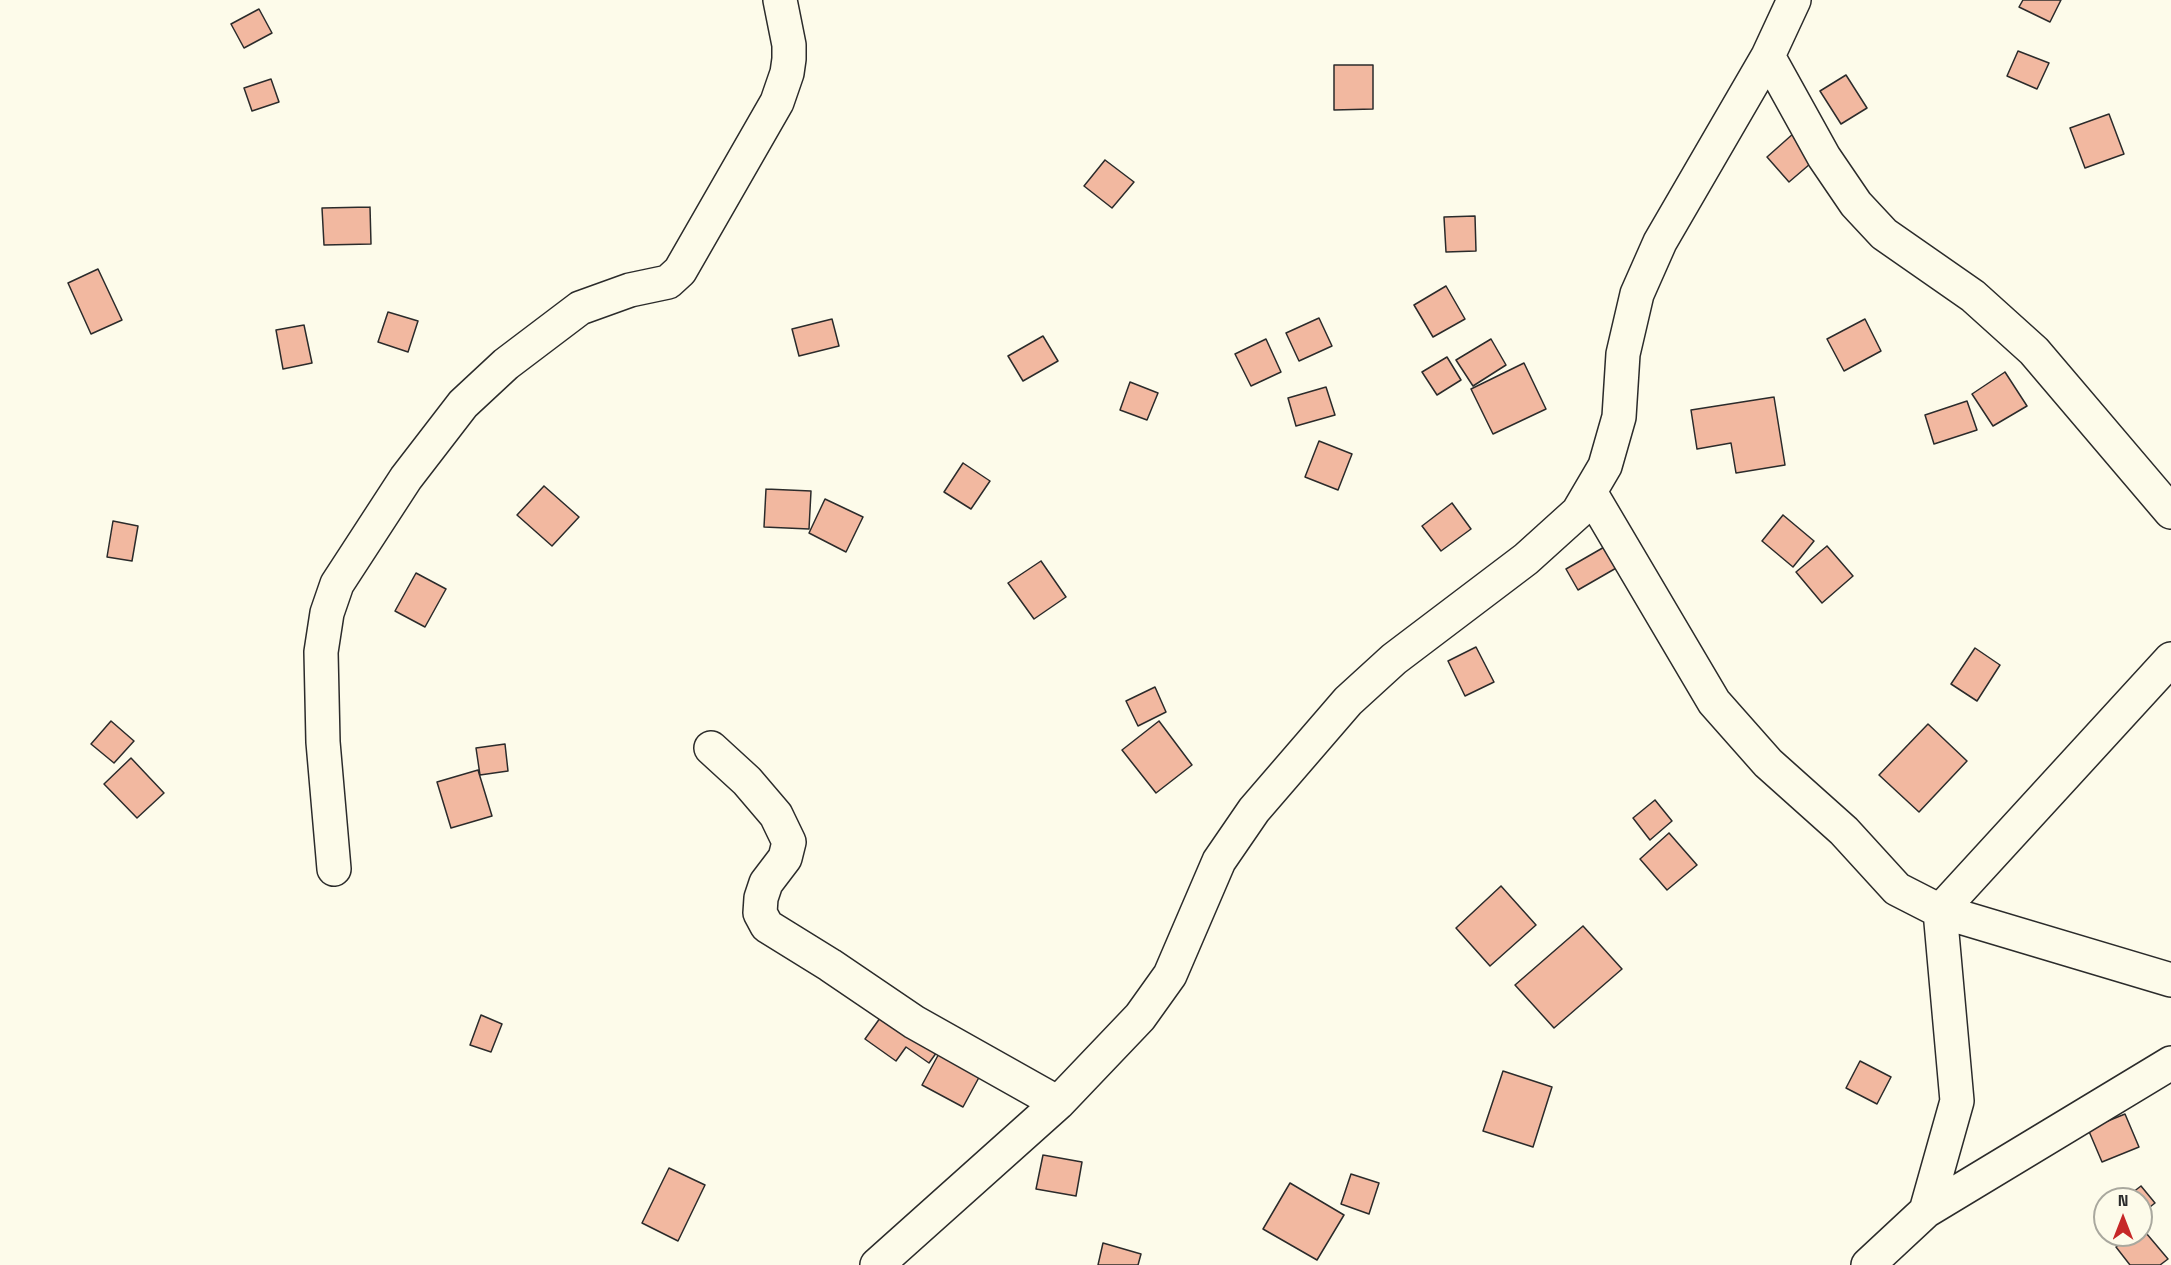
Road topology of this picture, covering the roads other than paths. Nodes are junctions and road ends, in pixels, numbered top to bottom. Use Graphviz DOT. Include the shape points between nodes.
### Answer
graph roads {
  1 [pos="780,0"];
  2 [pos="1794,0"];
  3 [pos="1768,56"];
  4 [pos="1590,492"];
  5 [pos="2171,512"];
  6 [pos="2171,659"];
  7 [pos="711,748"];
  8 [pos="334,869"];
  9 [pos="1940,911"];
  10 [pos="2171,980"];
  11 [pos="2171,1064"];
  12 [pos="1058,1103"];
  13 [pos="1926,1211"];
  14 [pos="877,1265"];
  15 [pos="1868,1265"];
  1 -- 8 [label="street" via="789,59 777,102 680,271 668,282 630,290 580,308 471,396 406,478 338,584 327,613 321,652 323,742"];
  2 -- 3 [label="street"];
  3 -- 4 [label="street" via="1660,242 1637,294 1623,354 1619,417 1605,466"];
  3 -- 5 [label="street" via="1824,157 1856,204 1884,234 1973,296 2034,351"];
  4 -- 9 [label="street" via="1714,702 1768,763 1844,831 1897,889"];
  4 -- 12 [label="street" via="1570,520 1526,559 1394,659 1314,739 1254,810 1220,861 1170,975 1140,1017"];
  6 -- 9 [label="street"];
  7 -- 12 [label="street" via="776,815 789,842 785,858 766,883 761,898 760,913 767,926 914,1022"];
  9 -- 10 [label="street"];
  9 -- 13 [label="street" via="1957,1101"];
  11 -- 13 [label="street"];
  12 -- 14 [label="street"];
  13 -- 15 [label="street"];
}
